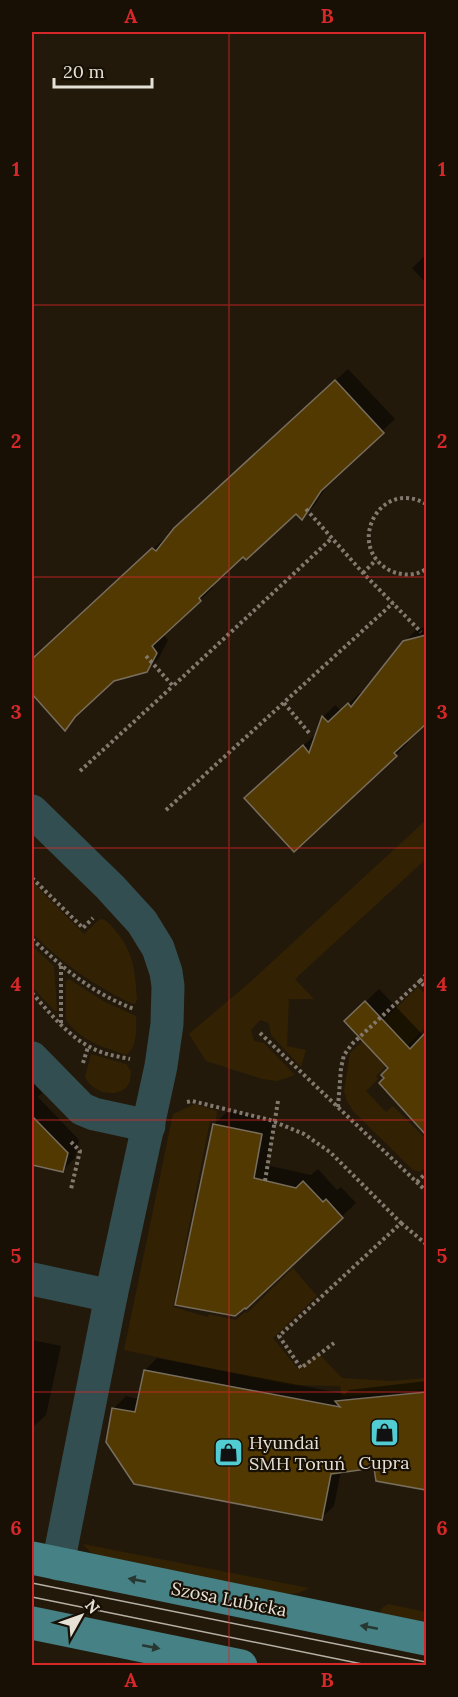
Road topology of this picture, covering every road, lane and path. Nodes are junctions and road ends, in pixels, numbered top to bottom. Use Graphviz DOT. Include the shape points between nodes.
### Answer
graph roads {
  1 [pos="426,504"];
  2 [pos="306,509"];
  3 [pos="332,538"];
  4 [pos="375,560"];
  5 [pos="426,568"];
  6 [pos="363,573"];
  7 [pos="393,603"];
  8 [pos="421,632"];
  9 [pos="146,656"];
  10 [pos="173,686"];
  11 [pos="284,703"];
  12 [pos="310,734"];
  13 [pos="80,771"];
  14 [pos="166,810"];
  15 [pos="32,811"];
  16 [pos="32,878"];
  17 [pos="95,916"];
  18 [pos="32,939"];
  19 [pos="61,966"];
  20 [pos="426,975"];
  21 [pos="420,981"];
  22 [pos="426,988"];
  23 [pos="32,993"];
  24 [pos="141,1012"];
  25 [pos="61,1024"];
  26 [pos="260,1034"];
  27 [pos="88,1047"];
  28 [pos="32,1058"];
  29 [pos="161,1066"];
  30 [pos="80,1073"];
  31 [pos="192,1101"];
  32 [pos="278,1101"];
  33 [pos="338,1107"];
  34 [pos="274,1122"];
  35 [pos="148,1126"];
  36 [pos="64,1134"];
  37 [pos="426,1173"];
  38 [pos="265,1181"];
  39 [pos="417,1182"];
  40 [pos="71,1189"];
  41 [pos="426,1191"];
  42 [pos="400,1223"];
  43 [pos="426,1244"];
  44 [pos="32,1279"];
  45 [pos="111,1296"];
  46 [pos="334,1343"];
  47 [pos="45,1561"];
  48 [pos="32,1623"];
  49 [pos="426,1639"];
  50 [pos="241,1665"];
  1 -- 4 [label="path" via="407,497 395,499 375,513 368,536"];
  2 -- 3 [label="path"];
  3 -- 6 [label="path"];
  3 -- 10 [label="path"];
  4 -- 5 [label="path" via="397,574 410,575"];
  4 -- 6 [label="path"];
  6 -- 7 [label="path"];
  7 -- 8 [label="path"];
  7 -- 11 [label="path"];
  9 -- 10 [label="path"];
  10 -- 13 [label="path"];
  11 -- 12 [label="path"];
  11 -- 14 [label="path"];
  15 -- 29 [label="street" via="110,887 142,922 158,948 168,986"];
  16 -- 17 [label="path" via="83,928"];
  18 -- 19 [label="path"];
  19 -- 24 [label="path" via="106,998"];
  19 -- 25 [label="path"];
  20 -- 21 [label="path"];
  21 -- 22 [label="path"];
  21 -- 33 [label="path" via="344,1055"];
  23 -- 25 [label="path"];
  25 -- 27 [label="path"];
  26 -- 33 [label="path"];
  27 -- 29 [label="path"];
  27 -- 30 [label="path"];
  28 -- 35 [label="street" via="82,1109"];
  29 -- 35 [label="street"];
  31 -- 34 [label="path"];
  32 -- 34 [label="path"];
  33 -- 39 [label="path"];
  34 -- 38 [label="path"];
  34 -- 42 [label="path" via="304,1134 330,1152"];
  35 -- 45 [label="street"];
  36 -- 40 [label="path" via="80,1151"];
  37 -- 39 [label="path"];
  39 -- 41 [label="path"];
  42 -- 43 [label="path"];
  42 -- 46 [label="path" via="279,1336 301,1368"];
  44 -- 45 [label="street"];
  45 -- 47 [label="street"];
  49 -- 47 [label="main road, Szosa Lubicka, one-way"];
  48 -- 50 [label="main road, one-way"];
}
